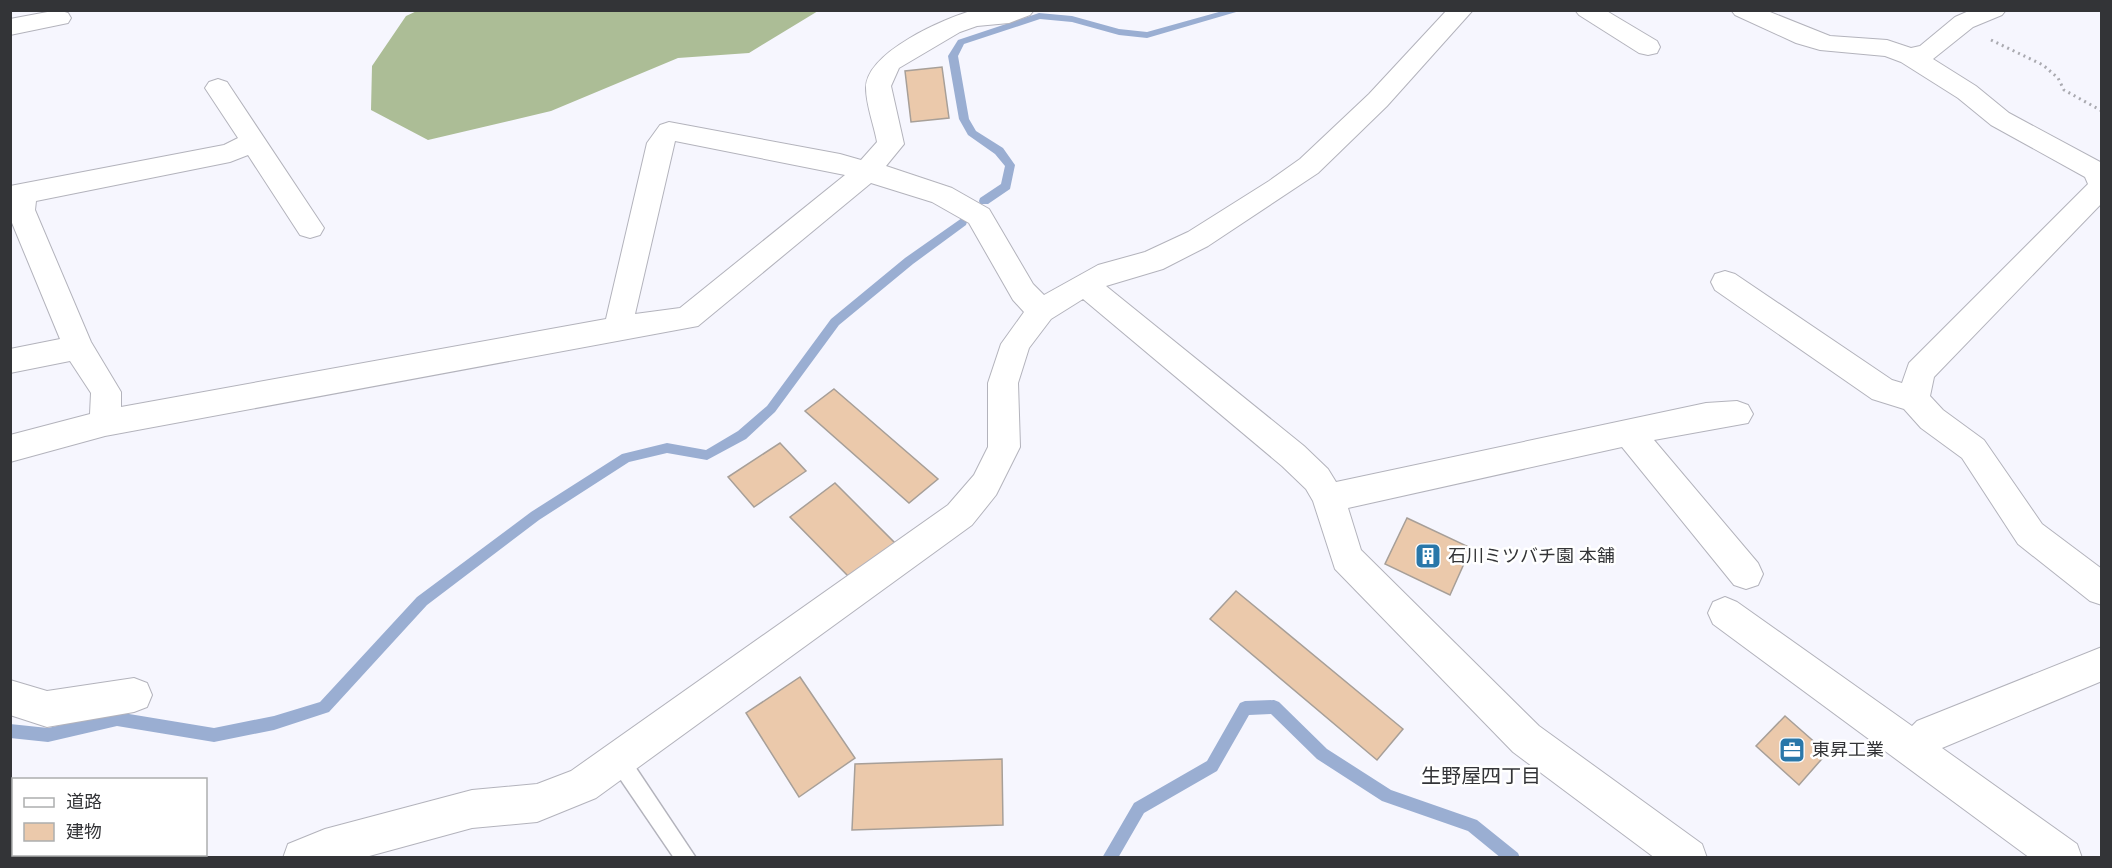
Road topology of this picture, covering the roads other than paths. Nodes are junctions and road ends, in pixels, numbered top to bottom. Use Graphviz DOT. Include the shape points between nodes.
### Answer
graph roads {
  1 [pos="1022,10"];
  2 [pos="1461,10"];
  3 [pos="1587,10"];
  4 [pos="1743,10"];
  5 [pos="1994,10"];
  6 [pos="60,18"];
  7 [pos="10,27"];
  8 [pos="1648,47"];
  9 [pos="1911,56"];
  10 [pos="218,88"];
  11 [pos="253,142"];
  12 [pos="866,172"];
  13 [pos="2102,185"];
  14 [pos="17,194"];
  15 [pos="310,228"];
  16 [pos="1725,282"];
  17 [pos="1084,284"];
  18 [pos="1041,311"];
  19 [pos="620,328"];
  20 [pos="78,347"];
  21 [pos="10,361"];
  22 [pos="1914,399"];
  23 [pos="1737,414"];
  24 [pos="105,423"];
  25 [pos="1629,433"];
  26 [pos="10,449"];
  27 [pos="1328,498"];
  28 [pos="1746,574"];
  29 [pos="2102,590"];
  30 [pos="1725,613"];
  31 [pos="2102,664"];
  32 [pos="135,695"];
  33 [pos="10,697"];
  34 [pos="1914,749"];
  35 [pos="619,760"];
  36 [pos="302,858"];
  37 [pos="686,858"];
  38 [pos="1688,858"];
  39 [pos="2063,858"];
  1 -- 12 [label="street" via="951,26 889,63 878,86 891,144"];
  2 -- 17 [label="street" via="1378,100 1309,166 1198,239 1152,261"];
  3 -- 8 [label="street"];
  4 -- 9 [label="street" via="1805,38 1829,44 1887,48"];
  5 -- 9 [label="street" via="1959,25 1928,52"];
  6 -- 7 [label="street"];
  9 -- 13 [label="street" via="2000,119 2096,171"];
  10 -- 11 [label="street"];
  11 -- 14 [label="street" via="230,153"];
  11 -- 15 [label="street"];
  12 -- 18 [label="street" via="942,195 979,216 1023,292"];
  12 -- 19 [label="street" via="688,318"];
  12 -- 19 [label="street" via="840,163 669,131 660,144 621,308"];
  13 -- 22 [label="street" via="1920,372"];
  14 -- 20 [label="street"];
  16 -- 22 [label="street" via="1883,390"];
  17 -- 18 [label="street"];
  17 -- 27 [label="street" via="1293,456 1317,479"];
  18 -- 35 [label="street" via="1016,344 1003,383 1004,447 985,485 960,515"];
  19 -- 24 [label="street"];
  20 -- 21 [label="street"];
  20 -- 24 [label="street" via="106,392"];
  22 -- 29 [label="street" via="1932,419 1973,449 2030,534"];
  23 -- 25 [label="street" via="1706,416"];
  24 -- 26 [label="street"];
  25 -- 27 [label="street"];
  25 -- 28 [label="street"];
  27 -- 38 [label="street" via="1347,558 1382,596 1526,739"];
  30 -- 34 [label="street"];
  31 -- 34 [label="street" via="1930,734"];
  32 -- 33 [label="street" via="47,709"];
  34 -- 39 [label="street"];
  35 -- 36 [label="street" via="583,785 537,803 472,809 325,848"];
  35 -- 37 [label="lane"];
}
